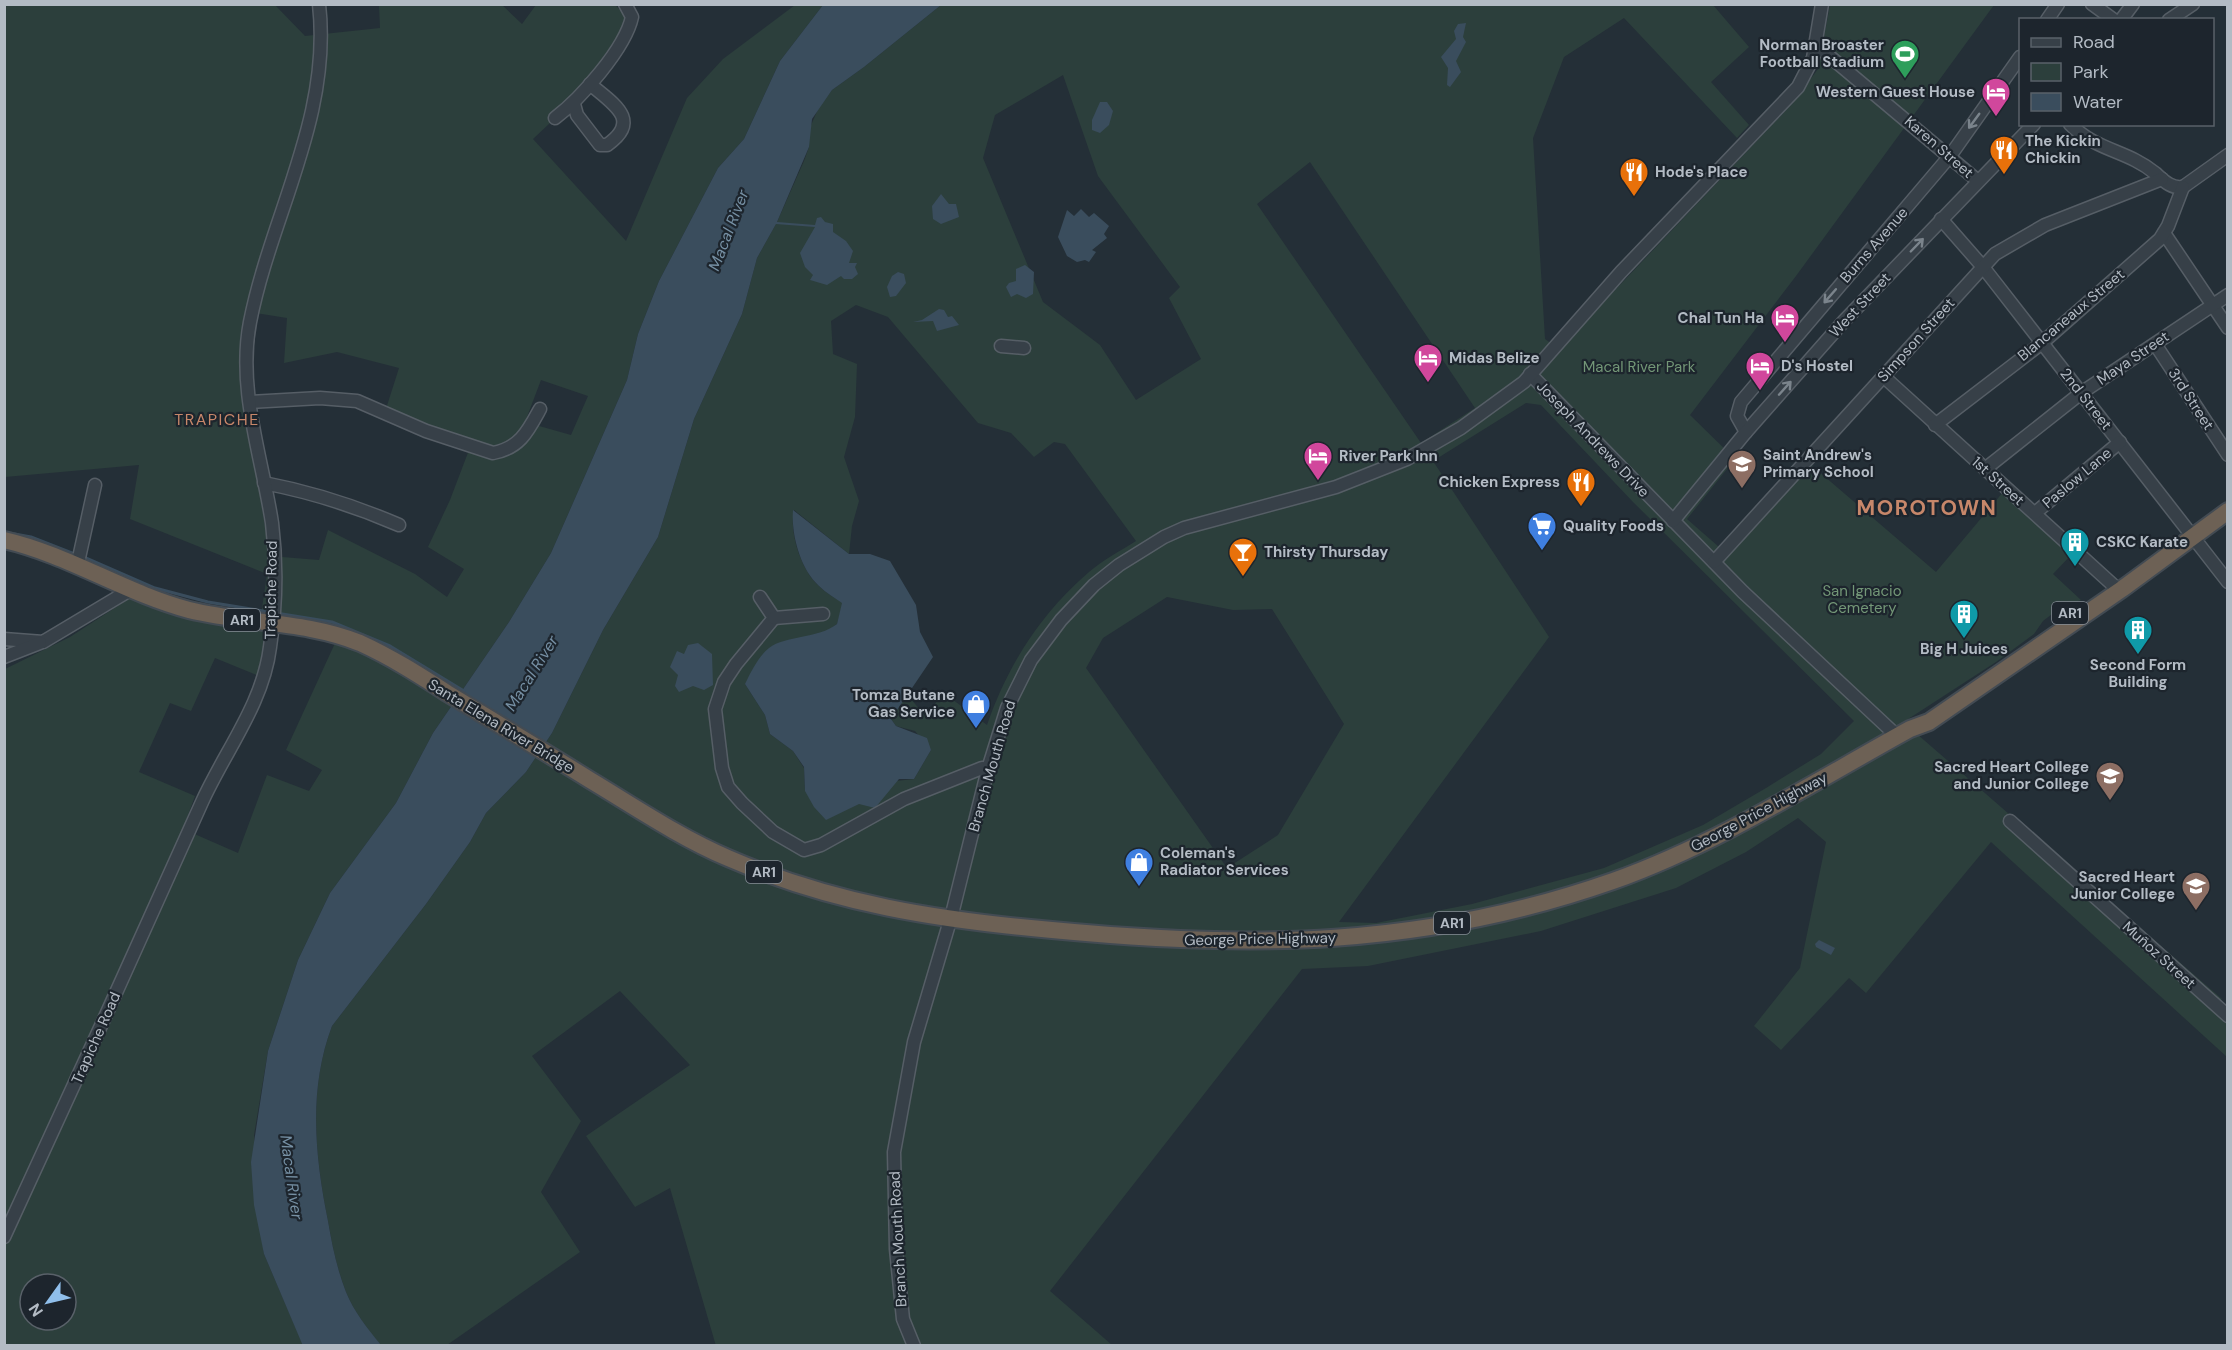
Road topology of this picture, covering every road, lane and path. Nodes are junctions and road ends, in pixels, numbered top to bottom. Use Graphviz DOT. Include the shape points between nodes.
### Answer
graph roads {
  1 [pos="319,4"];
  2 [pos="625,4"];
  3 [pos="1822,4"];
  4 [pos="2058,4"];
  5 [pos="2092,4"];
  6 [pos="2133,4"];
  7 [pos="2193,4"];
  8 [pos="2048,18"];
  9 [pos="2111,18"];
  10 [pos="2122,18"];
  11 [pos="2172,18"];
  12 [pos="1816,45"];
  13 [pos="2019,58"];
  14 [pos="590,84"];
  15 [pos="574,104"];
  16 [pos="555,118"];
  17 [pos="2032,126"];
  18 [pos="2072,126"];
  19 [pos="1950,156"];
  20 [pos="2226,158"];
  21 [pos="2162,179"];
  22 [pos="1978,181"];
  23 [pos="2183,187"];
  24 [pos="1941,219"];
  25 [pos="2164,233"];
  26 [pos="1983,267"];
  27 [pos="2228,295"];
  28 [pos="2212,305"];
  29 [pos="2228,328"];
  30 [pos="2042,343"];
  31 [pos="2155,344"];
  32 [pos="1001,345"];
  33 [pos="1024,348"];
  34 [pos="1530,374"];
  35 [pos="1883,376"];
  36 [pos="2081,393"];
  37 [pos="250,402"];
  38 [pos="540,409"];
  39 [pos="1935,425"];
  40 [pos="1746,432"];
  41 [pos="2120,442"];
  42 [pos="2228,455"];
  43 [pos="1985,469"];
  44 [pos="264,483"];
  45 [pos="95,485"];
  46 [pos="2228,497"];
  47 [pos="2228,511"];
  48 [pos="2035,513"];
  49 [pos="1673,520"];
  50 [pos="399,525"];
  51 [pos="2190,533"];
  52 [pos="4,540"];
  53 [pos="4,549"];
  54 [pos="1713,562"];
  55 [pos="76,567"];
  56 [pos="2228,582"];
  57 [pos="2113,585"];
  58 [pos="130,590"];
  59 [pos="760,597"];
  60 [pos="823,614"];
  61 [pos="774,618"];
  62 [pos="272,623"];
  63 [pos="4,639"];
  64 [pos="43,642"];
  65 [pos="4,657"];
  66 [pos="1912,728"];
  67 [pos="1897,736"];
  68 [pos="988,769"];
  69 [pos="594,782"];
  70 [pos="2010,821"];
  71 [pos="950,921"];
  72 [pos="2224,1008"];
  73 [pos="4,1237"];
  74 [pos="914,1346"];
  1 -- 37 [label="street, Trapiche Road" via="320,59 307,134 250,322"];
  2 -- 14 [label="street" via="631,13 630,24"];
  3 -- 12 [label="street, Joseph Andrews Drive"];
  4 -- 8 [label="street"];
  5 -- 9 [label="street"];
  6 -- 10 [label="street"];
  7 -- 11 [label="street"];
  12 -- 19 [label="street, Karen Street"];
  12 -- 34 [label="street, Joseph Andrews Drive" via="1811,67 1798,87 1621,272"];
  13 -- 19 [label="street, Burns Avenue, one-way"];
  14 -- 15 [label="street"];
  14 -- 15 [label="street" via="621,112 625,122 622,132 607,145 600,145 577,115"];
  15 -- 16 [label="street"];
  17 -- 22 [label="street, West Street"];
  18 -- 21 [label="street" via="2086,140 2135,159"];
  19 -- 22 [label="street, Karen Street"];
  19 -- 40 [label="street, Burns Avenue, one-way" via="1741,402 1737,416"];
  20 -- 23 [label="street"];
  21 -- 23 [label="street" via="2173,187"];
  21 -- 26 [label="street, Simpson Street" via="2027,234 1995,254"];
  22 -- 24 [label="street, West Street"];
  23 -- 25 [label="street, Blancaneaux Street"];
  24 -- 26 [label="street, 2nd Street"];
  40 -- 24 [label="street, West Street, one-way"];
  25 -- 28 [label="street"];
  25 -- 30 [label="street, Blancaneaux Street"];
  26 -- 30 [label="street, 2nd Street"];
  26 -- 35 [label="street, Simpson Street"];
  27 -- 28 [label="street, Maya Street"];
  28 -- 29 [label="street"];
  28 -- 31 [label="street, Maya Street"];
  30 -- 36 [label="street, 2nd Street"];
  30 -- 39 [label="street, Blancaneaux Street"];
  31 -- 36 [label="street, Maya Street"];
  31 -- 42 [label="street, 3rd Street"];
  32 -- 33 [label="street"];
  34 -- 49 [label="street, Joseph Andrews Drive"];
  34 -- 68 [label="street, Branch Mouth Road" via="1507,396 1461,428 1407,459 1299,498 1184,528 1119,565 1076,604 1031,660 1007,708"];
  35 -- 39 [label="street, 1st Street"];
  35 -- 54 [label="street, Simpson Street"];
  36 -- 41 [label="street, 2nd Street"];
  36 -- 43 [label="street, Maya Street"];
  37 -- 38 [label="street" via="320,398 357,401 426,431 493,453 521,441"];
  37 -- 44 [label="street, Trapiche Road"];
  39 -- 43 [label="street, 1st Street"];
  40 -- 49 [label="street, West Street"];
  41 -- 48 [label="street, Paslow Lane"];
  41 -- 51 [label="street, 2nd Street"];
  43 -- 48 [label="street, 1st Street"];
  44 -- 50 [label="street" via="317,495"];
  44 -- 62 [label="street, Trapiche Road" via="274,547"];
  45 -- 55 [label="street"];
  46 -- 51 [label="highway, AR1"];
  47 -- 51 [label="highway, AR1"];
  48 -- 57 [label="street, 1st Street"];
  49 -- 54 [label="street, Joseph Andrews Drive"];
  51 -- 56 [label="street, 2nd Street"];
  51 -- 57 [label="highway, AR1"];
  51 -- 66 [label="highway, AR1" via="1929,722"];
  52 -- 55 [label="highway, AR1" via="35,548"];
  53 -- 55 [label="highway, AR1"];
  54 -- 67 [label="street, Joseph Andrews Drive"];
  55 -- 58 [label="highway, AR1"];
  57 -- 66 [label="highway, AR1" via="1924,714"];
  58 -- 62 [label="highway, AR1" via="190,610"];
  58 -- 64 [label="street"];
  59 -- 61 [label="street"];
  60 -- 61 [label="street"];
  61 -- 68 [label="street" via="724,682 715,709 728,787 773,832 804,850 821,845 904,799"];
  62 -- 69 [label="highway, Santa Elena River Bridge / AR1" via="346,637 374,649"];
  62 -- 73 [label="street, Trapiche Road" via="270,650 255,700 211,783"];
  63 -- 64 [label="street"];
  64 -- 65 [label="street"];
  66 -- 67 [label="highway, George Price Highway / AR1"];
  67 -- 71 [label="highway, George Price Highway / AR1" via="1735,828 1679,855 1584,890 1477,919 1360,937 1243,942 1141,939"];
  68 -- 71 [label="street, Branch Mouth Road"];
  69 -- 71 [label="highway, George Price Highway / AR1" via="688,838 760,871 836,895"];
  70 -- 72 [label="street, Muñoz Street"];
  71 -- 74 [label="street, Branch Mouth Road" via="914,1042 894,1152 896,1249 903,1319"];
}
